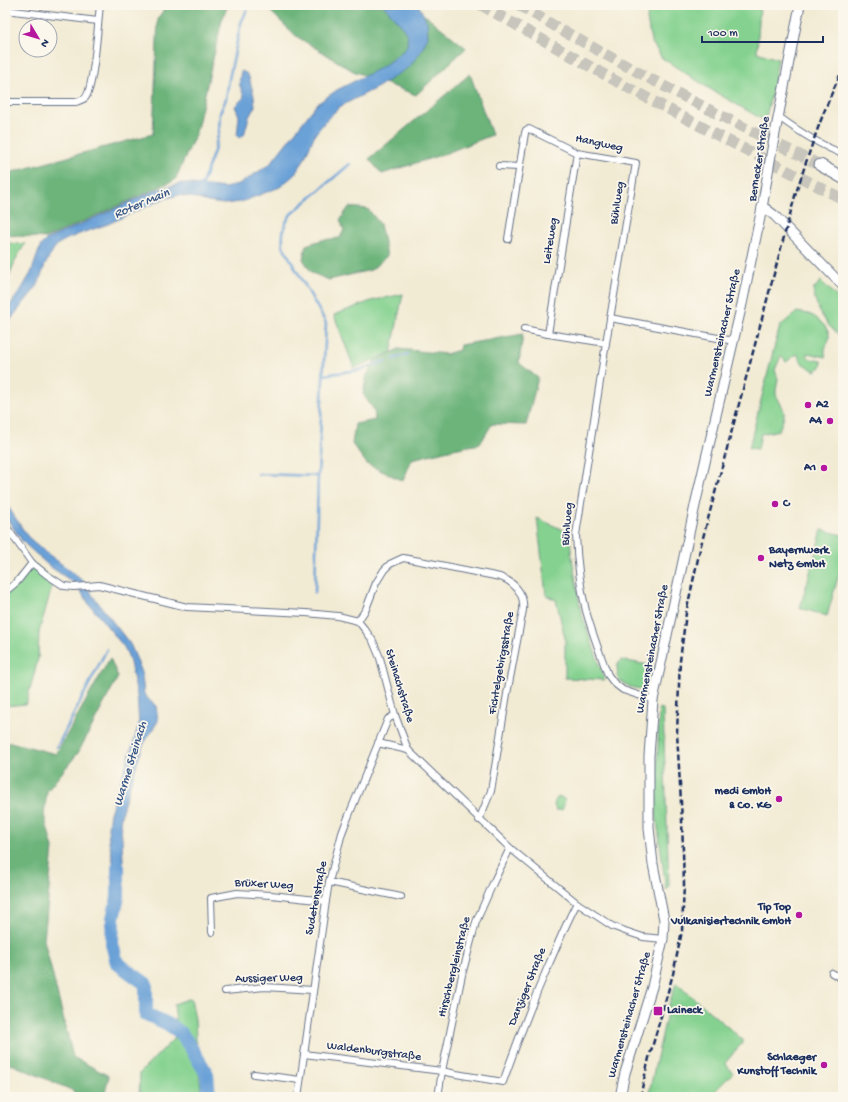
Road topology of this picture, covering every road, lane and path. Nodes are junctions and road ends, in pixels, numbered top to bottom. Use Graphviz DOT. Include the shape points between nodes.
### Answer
graph roads {
  1 [pos="100,5"];
  2 [pos="800,5"];
  3 [pos="5,10"];
  4 [pos="98,21"];
  5 [pos="5,102"];
  6 [pos="779,117"];
  7 [pos="577,152"];
  8 [pos="843,154"];
  9 [pos="636,163"];
  10 [pos="499,166"];
  11 [pos="519,167"];
  12 [pos="843,172"];
  13 [pos="843,178"];
  14 [pos="762,208"];
  15 [pos="508,239"];
  16 [pos="843,286"];
  17 [pos="610,318"];
  18 [pos="524,329"];
  19 [pos="548,334"];
  20 [pos="734,341"];
  21 [pos="606,343"];
  22 [pos="5,525"];
  23 [pos="32,563"];
  24 [pos="5,592"];
  25 [pos="358,621"];
  26 [pos="653,700"];
  27 [pos="395,715"];
  28 [pos="378,742"];
  29 [pos="408,750"];
  30 [pos="480,820"];
  31 [pos="510,848"];
  32 [pos="329,882"];
  33 [pos="401,897"];
  34 [pos="326,901"];
  35 [pos="577,903"];
  36 [pos="212,932"];
  37 [pos="663,940"];
  38 [pos="832,973"];
  39 [pos="843,977"];
  40 [pos="313,990"];
  41 [pos="225,991"];
  42 [pos="304,1054"];
  43 [pos="442,1071"];
  44 [pos="254,1074"];
  45 [pos="300,1080"];
  46 [pos="503,1082"];
  47 [pos="298,1097"];
  48 [pos="438,1097"];
  49 [pos="620,1097"];
  1 -- 4 [label="street"];
  2 -- 6 [label="street, Bernecker Straße"];
  3 -- 4 [label="street"];
  4 -- 5 [label="street" via="93,70 89,90 84,98 76,102"];
  6 -- 8 [label="street" via="813,139"];
  6 -- 14 [label="street, Bernecker Straße"];
  7 -- 9 [label="street, Hangweg"];
  7 -- 11 [label="street, Hangweg" via="526,130"];
  7 -- 19 [label="street, Leiteweg"];
  9 -- 17 [label="street, Bühlweg"];
  10 -- 11 [label="street"];
  11 -- 15 [label="street, Hangweg"];
  12 -- 13 [label="highway" via="820,165"];
  14 -- 16 [label="street, Bernecker Straße" via="774,215"];
  14 -- 20 [label="street, Warmensteinacher Straße"];
  17 -- 20 [label="street"];
  17 -- 21 [label="street, Bühlweg"];
  18 -- 19 [label="street"];
  19 -- 21 [label="street"];
  20 -- 26 [label="street, Warmensteinacher Straße"];
  21 -- 26 [label="street, Bühlweg" via="576,534 580,583 608,675 623,690"];
  22 -- 23 [label="street"];
  23 -- 24 [label="street"];
  23 -- 25 [label="street" via="64,586 99,585 188,607 306,613"];
  25 -- 27 [label="street, Steinachstraße" via="373,641 380,658"];
  25 -- 30 [label="street, Fichtelgebirgsstraße" via="384,570 403,558 500,577 511,582 520,592 524,603 523,610 506,694 491,791"];
  26 -- 37 [label="street, Warmensteinacher Straße" via="649,756 649,828 664,920"];
  27 -- 28 [label="street, Sudetenstraße" via="388,719"];
  27 -- 29 [label="street, Steinachstraße"];
  28 -- 29 [label="street"];
  28 -- 32 [label="street, Sudetenstraße" via="342,833"];
  29 -- 30 [label="street, Steinachstraße"];
  30 -- 31 [label="street, Steinachstraße"];
  31 -- 35 [label="street, Steinachstraße"];
  31 -- 43 [label="street, Hirschbergleinstraße" via="476,922"];
  32 -- 33 [label="street"];
  32 -- 34 [label="street, Sudetenstraße"];
  34 -- 36 [label="street, Brüxer Weg" via="237,893 211,898"];
  34 -- 40 [label="street, Sudetenstraße"];
  35 -- 37 [label="street, Steinachstraße" via="625,932"];
  35 -- 46 [label="street, Danziger Straße" via="542,980"];
  37 -- 49 [label="street, Warmensteinacher Straße"];
  38 -- 39 [label="street" via="839,978"];
  40 -- 41 [label="street, Aussiger Weg" via="265,988"];
  40 -- 42 [label="street, Sudetenstraße"];
  42 -- 43 [label="street, Waldenburgstraße"];
  42 -- 45 [label="street, Sudetenstraße"];
  43 -- 46 [label="street, Waldenburgstraße"];
  43 -- 48 [label="street, Hirschbergleinstraße"];
  44 -- 45 [label="street"];
  45 -- 47 [label="street, Sudetenstraße"];
}
